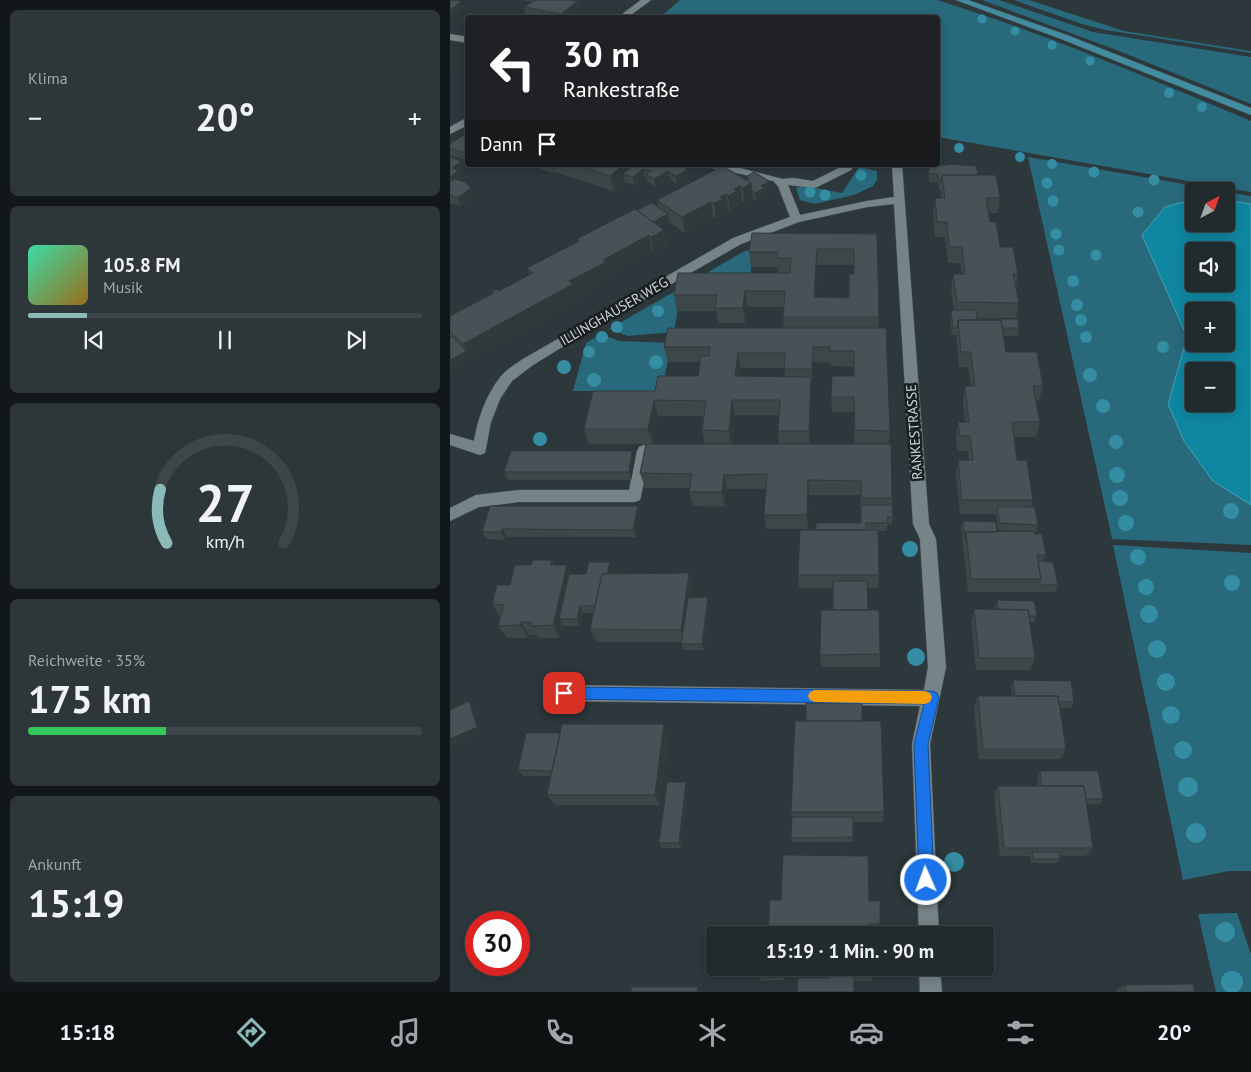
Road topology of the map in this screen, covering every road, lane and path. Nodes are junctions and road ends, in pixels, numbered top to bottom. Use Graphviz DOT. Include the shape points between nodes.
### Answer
graph roads {
  1 [pos="647,0"];
  2 [pos="960,0"];
  3 [pos="625,15"];
  4 [pos="450,37"];
  5 [pos="465,40"];
  6 [pos="1251,112"];
  7 [pos="465,122"];
  8 [pos="450,131"];
  9 [pos="723,167"];
  10 [pos="897,167"];
  11 [pos="847,168"];
  12 [pos="781,182"];
  13 [pos="899,200"];
  14 [pos="796,219"];
  15 [pos="450,439"];
  16 [pos="480,448"];
  17 [pos="450,450"];
  18 [pos="644,451"];
  19 [pos="450,515"];
  20 [pos="564,693"];
  21 [pos="932,698"];
  22 [pos="929,926"];
  23 [pos="930,976"];
  24 [pos="931,992"];
  1 -- 3 [label="street"];
  2 -- 6 [label="main road" via="1064,37"];
  4 -- 5 [label="street"];
  7 -- 8 [label="street"];
  9 -- 12 [label="street" via="769,176"];
  10 -- 13 [label="street, RANKESTRASSE"];
  11 -- 12 [label="street" via="815,185"];
  12 -- 14 [label="street"];
  13 -- 14 [label="street, ILLINGHAUSER WEG"];
  13 -- 21 [label="street, RANKESTRASSE" via="921,524 928,539 937,667"];
  14 -- 16 [label="street, ILLINGHAUSER WEG" via="718,251 528,362 507,378 494,398 484,422"];
  15 -- 16 [label="street"];
  16 -- 17 [label="street"];
  18 -- 19 [label="street" via="635,496 519,496 476,501"];
  20 -- 21 [label="street"];
  21 -- 22 [label="street, RANKESTRASSE" via="921,744"];
  23 -- 24 [label="street"];
}
